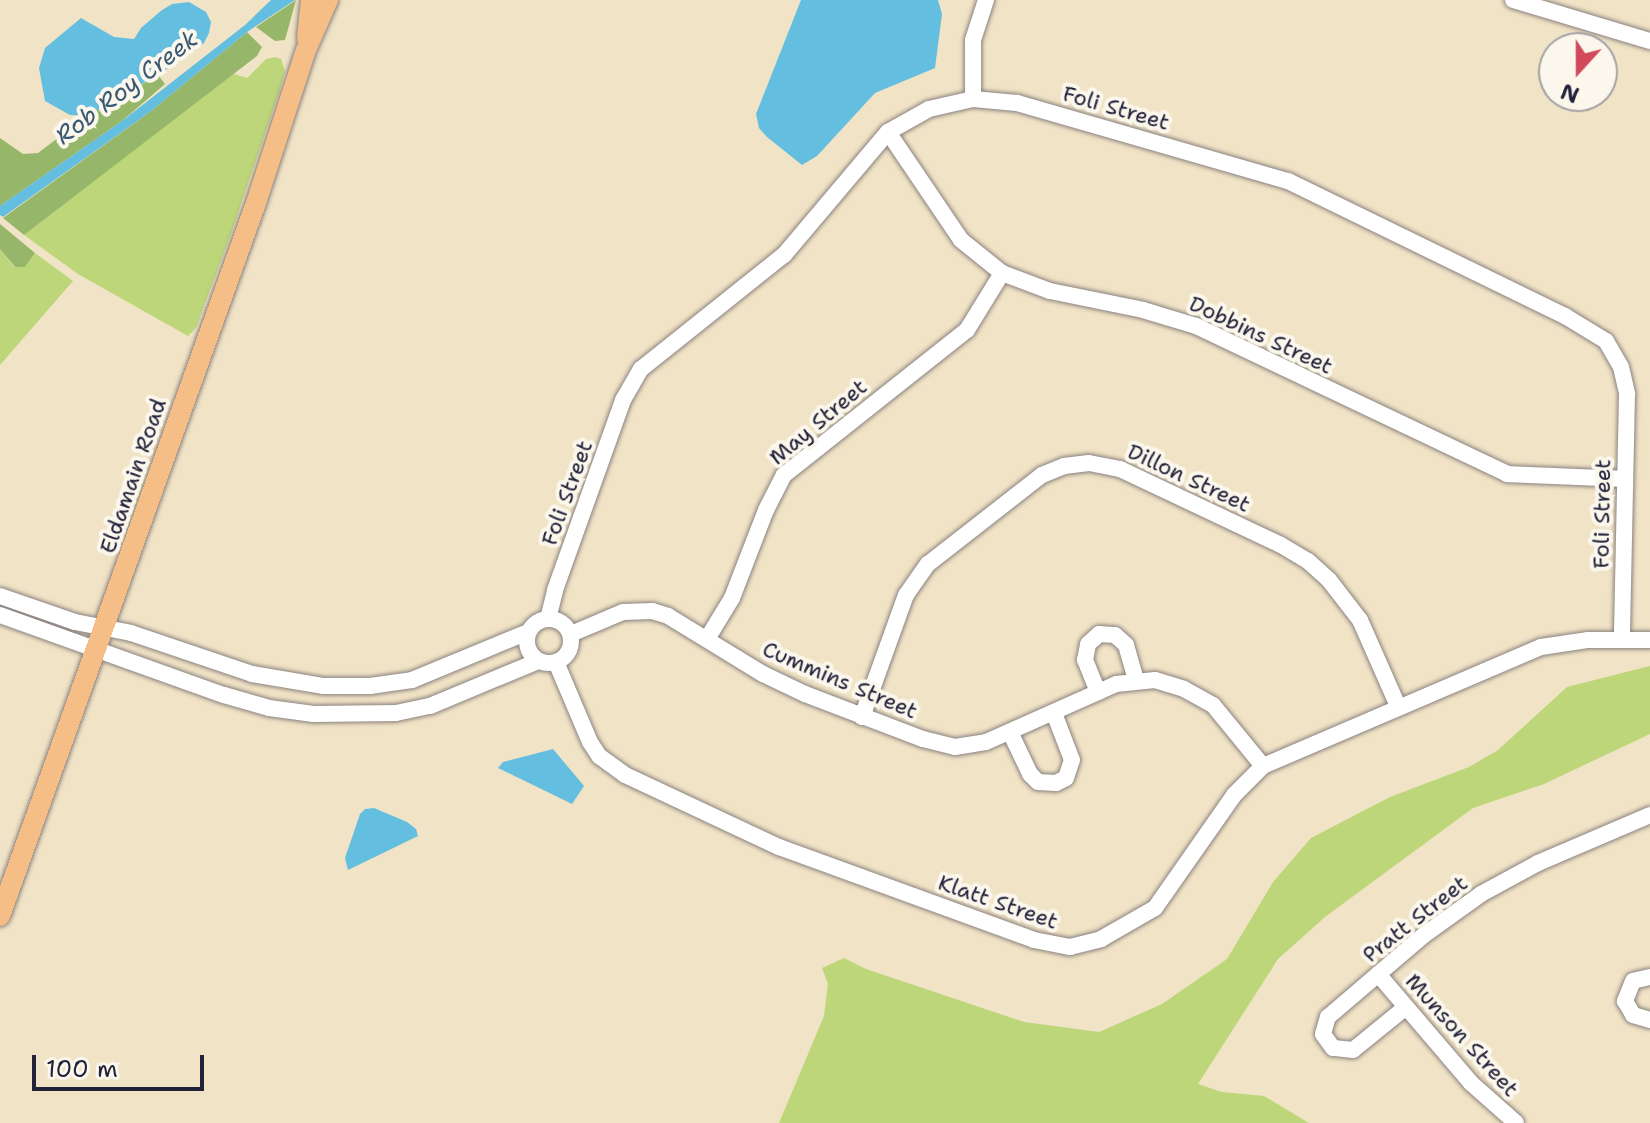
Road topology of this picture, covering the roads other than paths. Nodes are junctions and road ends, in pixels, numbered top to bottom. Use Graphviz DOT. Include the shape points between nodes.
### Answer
graph roads {
  1 [pos="311,0"];
  2 [pos="328,0"];
  3 [pos="986,0"];
  4 [pos="1513,0"];
  5 [pos="1650,41"];
  6 [pos="306,50"];
  7 [pos="973,99"];
  8 [pos="888,132"];
  9 [pos="1002,273"];
  10 [pos="1624,479"];
  11 [pos="0,596"];
  12 [pos="0,615"];
  13 [pos="548,619"];
  14 [pos="106,626"];
  15 [pos="528,632"];
  16 [pos="571,634"];
  17 [pos="707,639"];
  18 [pos="1622,640"];
  19 [pos="1650,640"];
  20 [pos="97,650"];
  21 [pos="538,661"];
  22 [pos="556,662"];
  23 [pos="1136,680"];
  24 [pos="1098,692"];
  25 [pos="1398,706"];
  26 [pos="1054,713"];
  27 [pos="862,717"];
  28 [pos="1010,732"];
  29 [pos="1263,766"];
  30 [pos="1650,815"];
  31 [pos="0,916"];
  32 [pos="1378,974"];
  33 [pos="1650,977"];
  34 [pos="1406,1007"];
  35 [pos="1650,1020"];
  36 [pos="1516,1123"];
  1 -- 6 [label="main road, Eldamain Road"];
  2 -- 6 [label="main road, Eldamain Road"];
  3 -- 7 [label="street" via="973,40"];
  4 -- 5 [label="street"];
  6 -- 14 [label="main road, Eldamain Road"];
  7 -- 8 [label="street, Foli Street" via="929,109"];
  7 -- 10 [label="street, Foli Street" via="1017,103 1288,181 1593,330 1615,354 1626,381"];
  8 -- 9 [label="street, Dobbins Street" via="961,240"];
  8 -- 13 [label="street, Foli Street" via="784,255 641,369 620,410"];
  9 -- 10 [label="street, Dobbins Street" via="1050,291 1196,326 1507,474"];
  9 -- 17 [label="street, May Street" via="967,330 784,475 732,598"];
  10 -- 18 [label="street, Foli Street"];
  11 -- 14 [label="street" via="75,622"];
  12 -- 20 [label="street"];
  13 -- 15 [label="street"];
  13 -- 16 [label="street"];
  14 -- 15 [label="street" via="252,674 351,687 412,680"];
  14 -- 20 [label="main road, Eldamain Road"];
  15 -- 21 [label="street" via="529,653"];
  16 -- 17 [label="street, Cummins Street" via="636,610 668,616"];
  16 -- 22 [label="street" via="568,653"];
  17 -- 27 [label="street, Cummins Street" via="770,677"];
  18 -- 19 [label="street, Klatt Street"];
  18 -- 25 [label="street, Klatt Street" via="1541,647"];
  20 -- 21 [label="street" via="269,708 327,714 396,713 430,706"];
  20 -- 31 [label="main road, Eldamain Road"];
  21 -- 22 [label="street"];
  22 -- 29 [label="street, Klatt Street" via="590,742 599,756 625,775 779,847 1062,947 1098,941 1154,910 1234,795"];
  23 -- 24 [label="street, Cummins Street"];
  23 -- 24 [label="street" via="1126,645 1115,635 1094,636 1085,654"];
  23 -- 29 [label="street, Cummins Street" via="1158,681 1201,697 1229,721"];
  24 -- 26 [label="street, Cummins Street"];
  25 -- 27 [label="street, Dillon Street" via="1360,620 1308,561 1120,469 1089,463 1042,475 928,564 906,595"];
  25 -- 29 [label="street, Klatt Street"];
  26 -- 28 [label="street, Cummins Street"];
  26 -- 28 [label="street" via="1072,760 1066,778 1056,783 1038,782 1030,774"];
  27 -- 28 [label="street, Cummins Street" via="955,747"];
  30 -- 32 [label="street, Pratt Street" via="1512,876 1433,928"];
  32 -- 34 [label="street, Munson Street"];
  32 -- 34 [label="street, Pratt Street" via="1328,1017 1323,1027 1329,1045 1342,1051 1358,1048"];
  33 -- 35 [label="street" via="1633,981 1625,1001 1633,1015"];
  34 -- 36 [label="street, Munson Street" via="1471,1083"];
}
